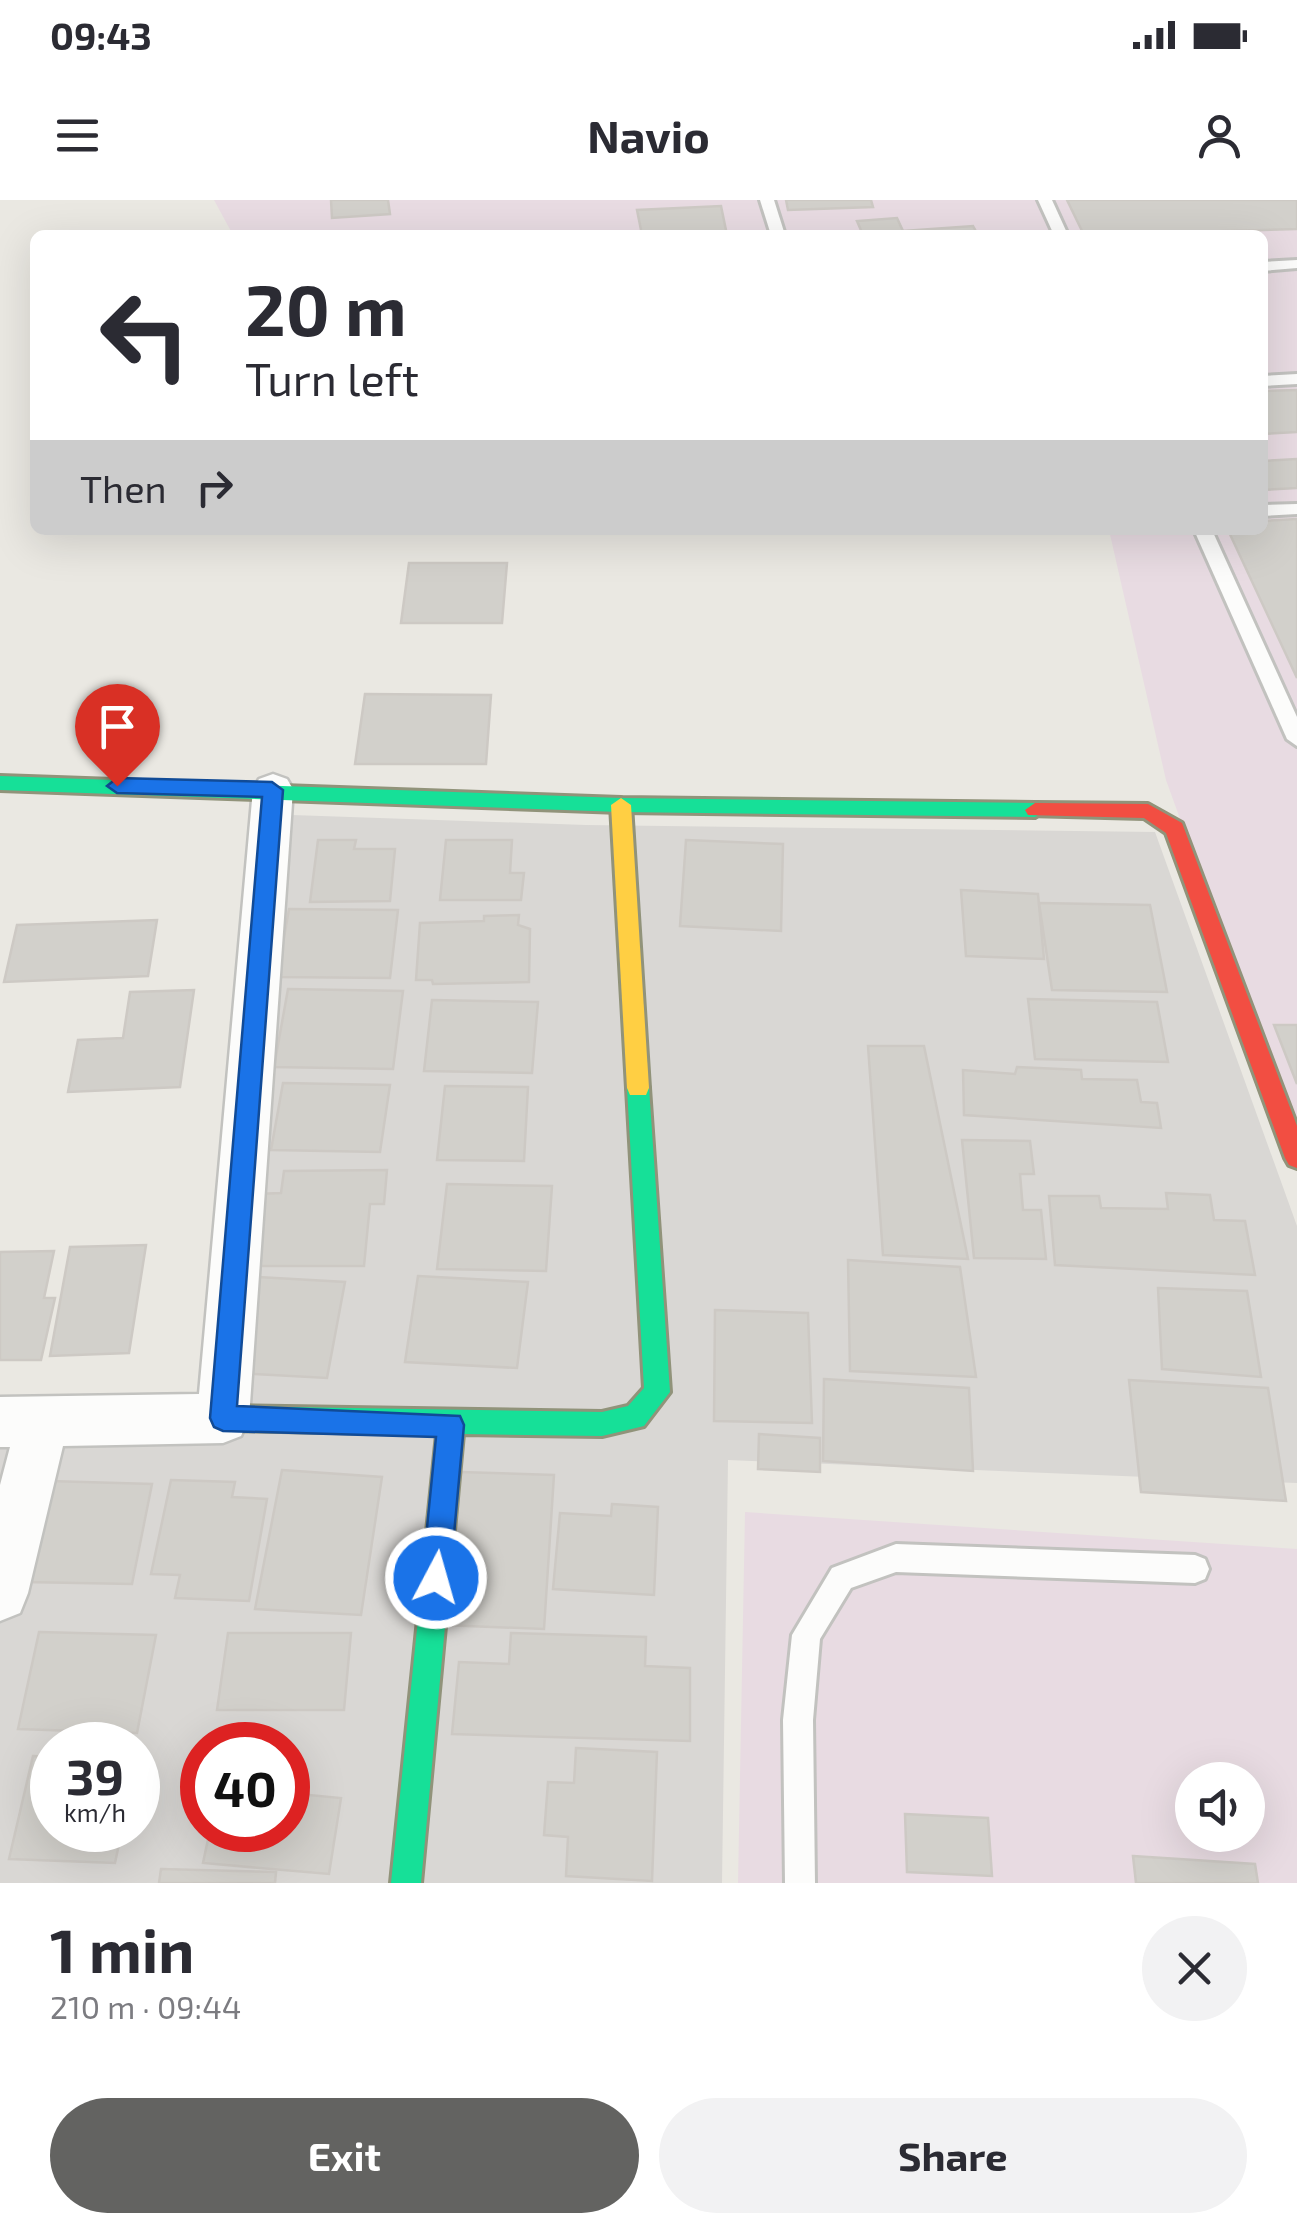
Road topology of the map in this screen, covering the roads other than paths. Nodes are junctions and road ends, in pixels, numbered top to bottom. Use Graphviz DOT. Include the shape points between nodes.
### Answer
graph roads {
  1 [pos="767,200"];
  2 [pos="1045,200"];
  3 [pos="776,230"];
  4 [pos="1059,230"];
  5 [pos="1268,267"];
  6 [pos="1294,269"];
  7 [pos="1297,378"];
  8 [pos="1268,380"];
  9 [pos="1297,509"];
  10 [pos="1268,511"];
  11 [pos="1205,535"];
  12 [pos="1297,739"];
  13 [pos="0,783"];
  14 [pos="272,790"];
  15 [pos="621,805"];
  16 [pos="1297,1158"];
  17 [pos="223,1418"];
  18 [pos="21,1423"];
  19 [pos="451,1425"];
  20 [pos="1195,1568"];
  21 [pos="0,1593"];
  22 [pos="406,1883"];
  23 [pos="800,1883"];
  1 -- 3 [label="lane"];
  2 -- 4 [label="lane"];
  5 -- 6 [label="lane"];
  7 -- 8 [label="lane"];
  9 -- 10 [label="lane"];
  11 -- 12 [label="lane"];
  13 -- 14 [label="street"];
  14 -- 15 [label="street"];
  14 -- 17 [label="street"];
  15 -- 16 [label="street" via="1127,808 1164,819 1182,841"];
  15 -- 19 [label="street" via="657,1392 650,1409 632,1421"];
  17 -- 18 [label="street"];
  17 -- 19 [label="street"];
  18 -- 21 [label="street"];
  19 -- 22 [label="street"];
  20 -- 23 [label="lane" via="896,1558 842,1578 806,1634 798,1720"];
}
